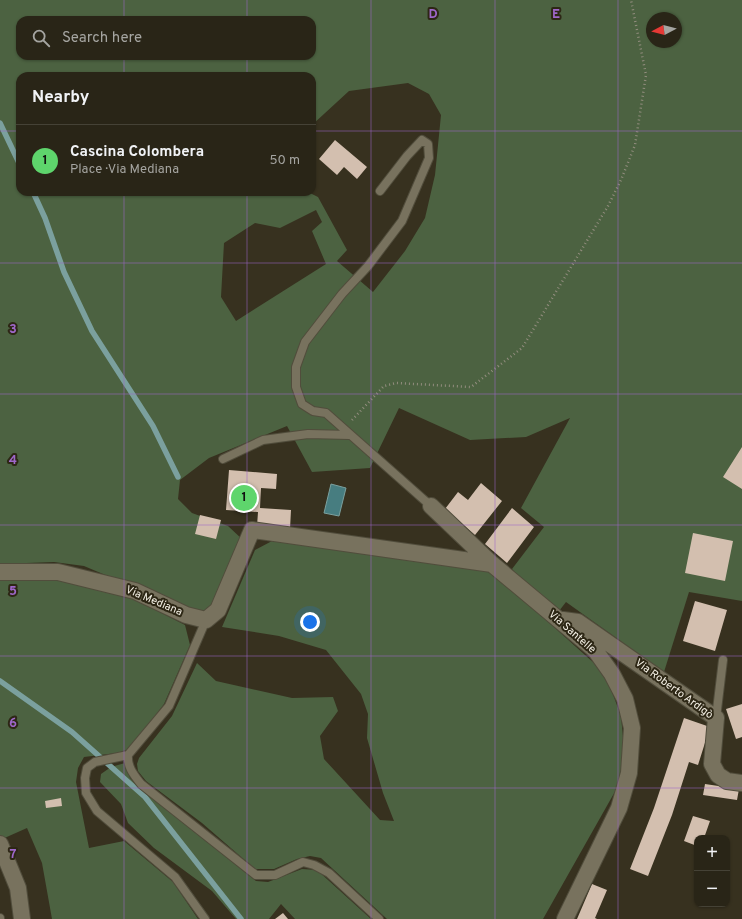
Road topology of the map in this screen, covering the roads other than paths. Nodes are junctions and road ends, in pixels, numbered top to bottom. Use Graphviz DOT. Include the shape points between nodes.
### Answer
graph roads {
  1 [pos="380,191"];
  2 [pos="347,432"];
  3 [pos="223,459"];
  4 [pos="431,506"];
  5 [pos="492,564"];
  6 [pos="0,572"];
  7 [pos="206,620"];
  8 [pos="560,620"];
  9 [pos="723,660"];
  10 [pos="716,718"];
  11 [pos="128,755"];
  12 [pos="742,783"];
  13 [pos="0,844"];
  14 [pos="22,919"];
  15 [pos="204,919"];
  16 [pos="379,919"];
  17 [pos="565,919"];
  1 -- 2 [label="lane" via="406,156 422,140 428,144 429,158 402,221 305,342 296,367 296,387 302,404 326,413"];
  2 -- 3 [label="lane" via="263,440"];
  2 -- 4 [label="lane"];
  4 -- 5 [label="street, Via Santelle"];
  5 -- 7 [label="street" via="252,530 218,610"];
  5 -- 8 [label="street, Via Santelle"];
  6 -- 7 [label="street, Via Mediana" via="58,572 135,591 186,615"];
  7 -- 11 [label="lane" via="168,706"];
  8 -- 10 [label="street, Via Roberto Ardigò" via="578,622"];
  8 -- 17 [label="street, Via Santelle" via="595,650 612,674 625,699 632,728 630,773 619,808"];
  9 -- 10 [label="lane"];
  10 -- 12 [label="street, Via Roberto Ardigò" via="712,764 718,775 727,781"];
  11 -- 15 [label="lane" via="95,762 87,768 86,793 97,811 175,877"];
  11 -- 16 [label="lane" via="129,767 141,784 256,875 275,875 303,862 314,865 329,873"];
  13 -- 14 [label="street" via="18,888"];
}
